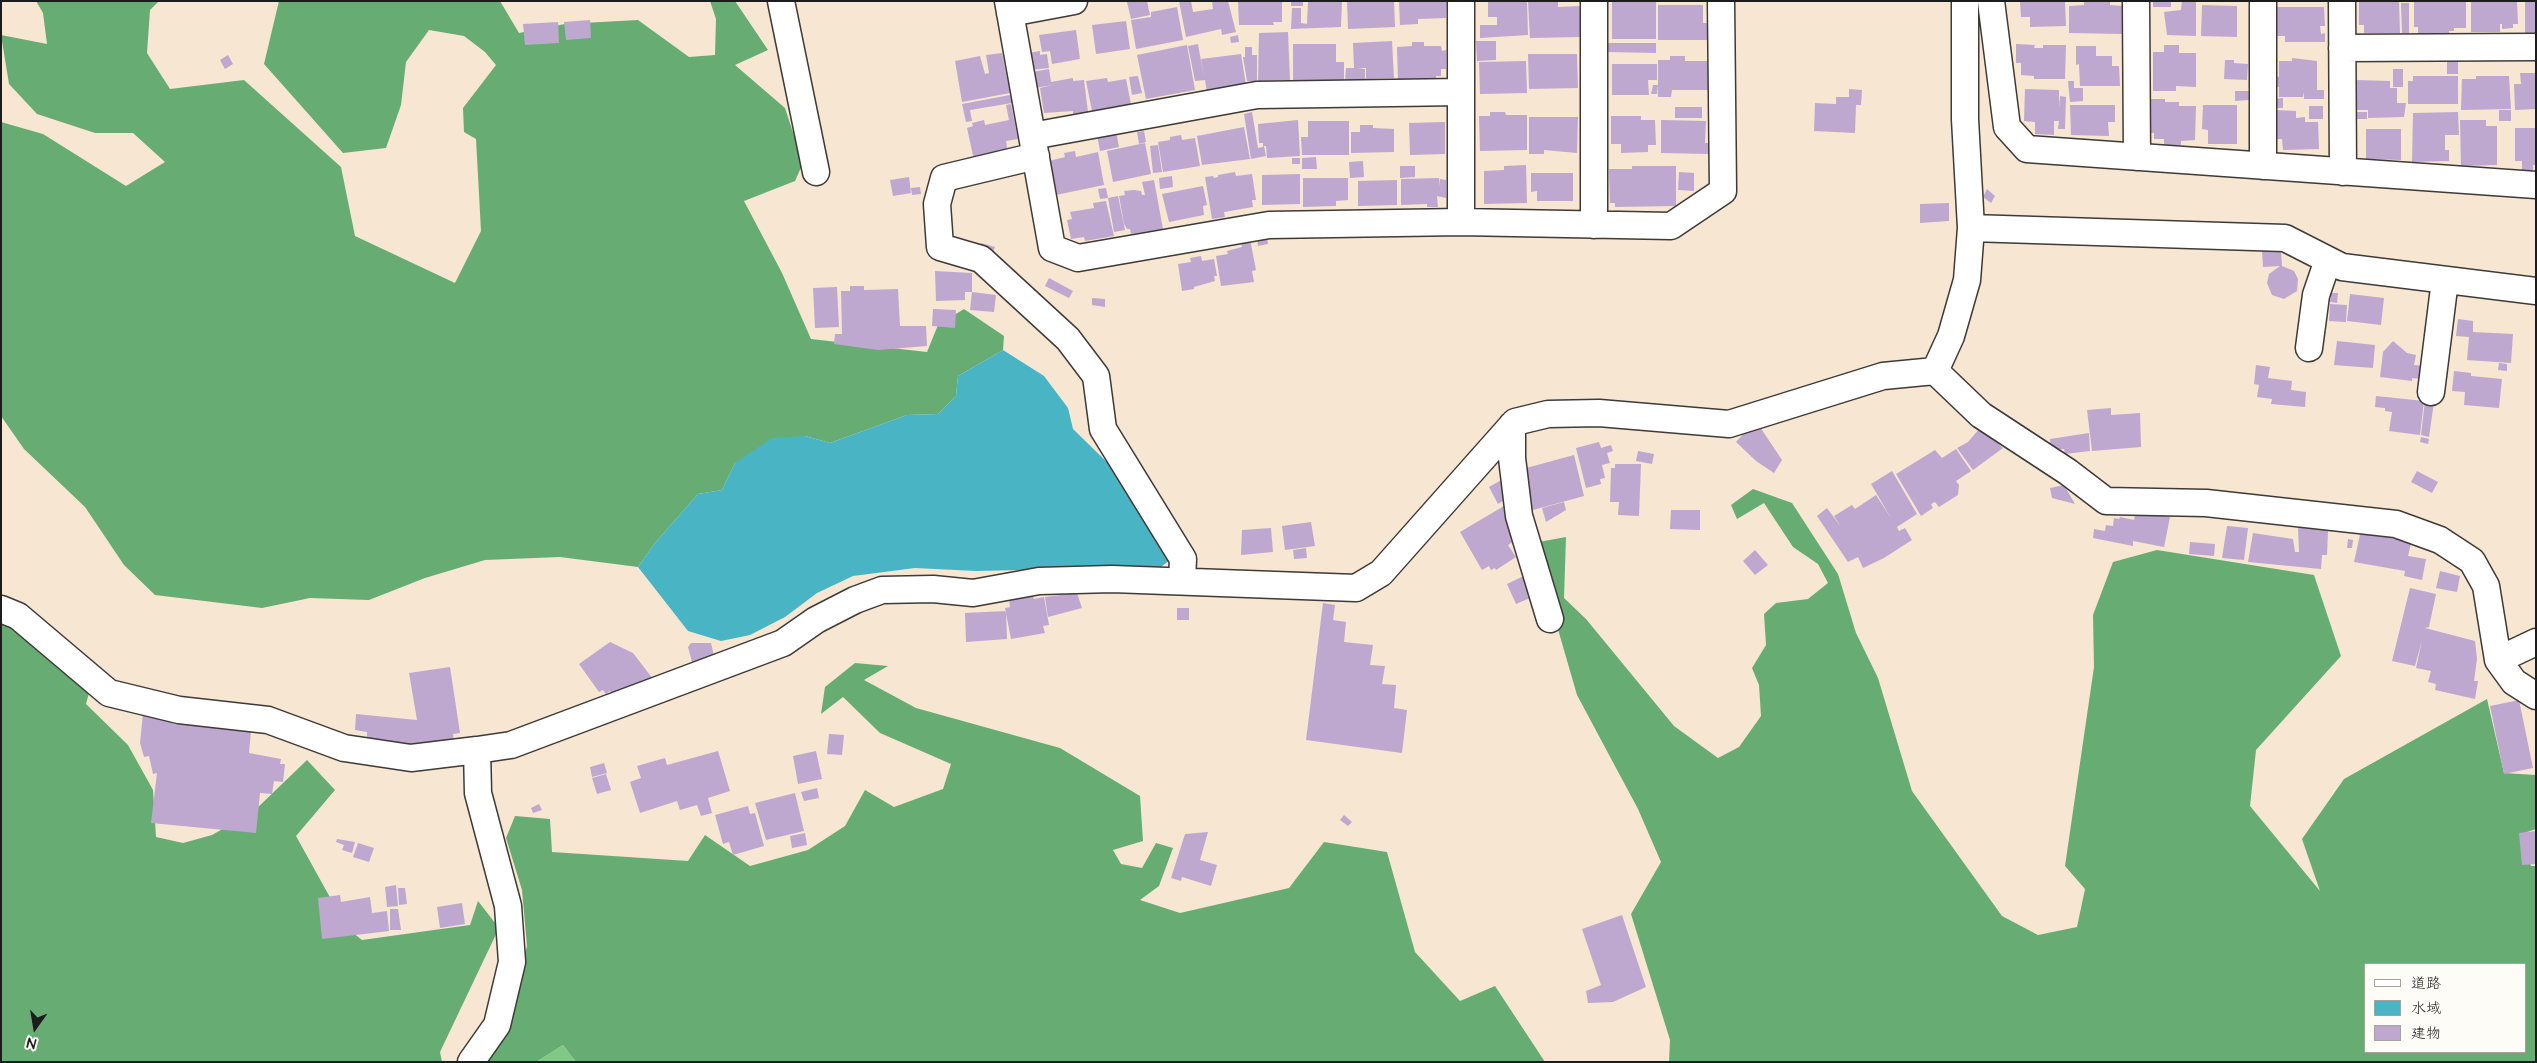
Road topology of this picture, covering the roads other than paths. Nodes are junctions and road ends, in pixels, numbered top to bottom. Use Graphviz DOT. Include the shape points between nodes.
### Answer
graph roads {
  1 [pos="781,1"];
  2 [pos="1074,1"];
  3 [pos="1461,1"];
  4 [pos="1594,1"];
  5 [pos="1721,1"];
  6 [pos="1965,1"];
  7 [pos="1992,1"];
  8 [pos="2136,1"];
  9 [pos="2263,1"];
  10 [pos="2342,1"];
  11 [pos="1009,7"];
  12 [pos="2536,47"];
  13 [pos="2342,48"];
  14 [pos="1461,92"];
  15 [pos="1034,146"];
  16 [pos="2137,157"];
  17 [pos="2264,166"];
  18 [pos="816,172"];
  19 [pos="2343,172"];
  20 [pos="2536,186"];
  21 [pos="1461,222"];
  22 [pos="1594,224"];
  23 [pos="1971,228"];
  24 [pos="2328,260"];
  25 [pos="2445,280"];
  26 [pos="2536,291"];
  27 [pos="2309,348"];
  28 [pos="1935,371"];
  29 [pos="2431,392"];
  30 [pos="1512,425"];
  31 [pos="1182,581"];
  32 [pos="1,609"];
  33 [pos="1550,619"];
  34 [pos="2536,642"];
  35 [pos="2498,660"];
  36 [pos="2536,696"];
  37 [pos="477,750"];
  38 [pos="471,1062"];
  1 -- 18 [label="street"];
  2 -- 11 [label="street"];
  3 -- 14 [label="street"];
  4 -- 22 [label="street"];
  5 -- 22 [label="street" via="1723,191 1671,226"];
  6 -- 23 [label="street" via="1965,119"];
  7 -- 16 [label="street" via="2008,127 2027,149"];
  8 -- 16 [label="street"];
  9 -- 17 [label="street"];
  10 -- 13 [label="street"];
  11 -- 15 [label="street"];
  12 -- 13 [label="street"];
  13 -- 19 [label="street"];
  14 -- 15 [label="street" via="1257,95"];
  14 -- 21 [label="street"];
  15 -- 21 [label="street" via="1052,248 1078,258 1269,225"];
  15 -- 31 [label="street" via="944,178 937,204 940,247 981,259 1068,339 1096,376 1103,429 1183,559"];
  16 -- 17 [label="street"];
  17 -- 19 [label="street"];
  19 -- 20 [label="street"];
  21 -- 22 [label="street"];
  23 -- 24 [label="street" via="2285,238"];
  23 -- 28 [label="street" via="1967,280 1951,336"];
  24 -- 25 [label="street" via="2342,267"];
  24 -- 27 [label="street" via="2316,295"];
  25 -- 26 [label="street"];
  25 -- 29 [label="street"];
  28 -- 30 [label="street" via="1883,376 1729,424 1599,413 1548,414"];
  28 -- 35 [label="street" via="1980,415 2068,472 2106,501 2206,503 2396,524 2440,540 2472,561 2486,586"];
  30 -- 31 [label="street" via="1381,573 1356,588"];
  30 -- 33 [label="street" via="1512,458 1519,516"];
  31 -- 37 [label="street" via="1039,581 973,593 933,589 882,590 816,620 783,643 511,745"];
  32 -- 37 [label="street" via="18,616 109,693 179,710 268,720 344,748 411,758"];
  34 -- 35 [label="street"];
  35 -- 36 [label="street" via="2514,682"];
  37 -- 38 [label="street" via="478,793 508,906 512,962 497,1025"];
}
